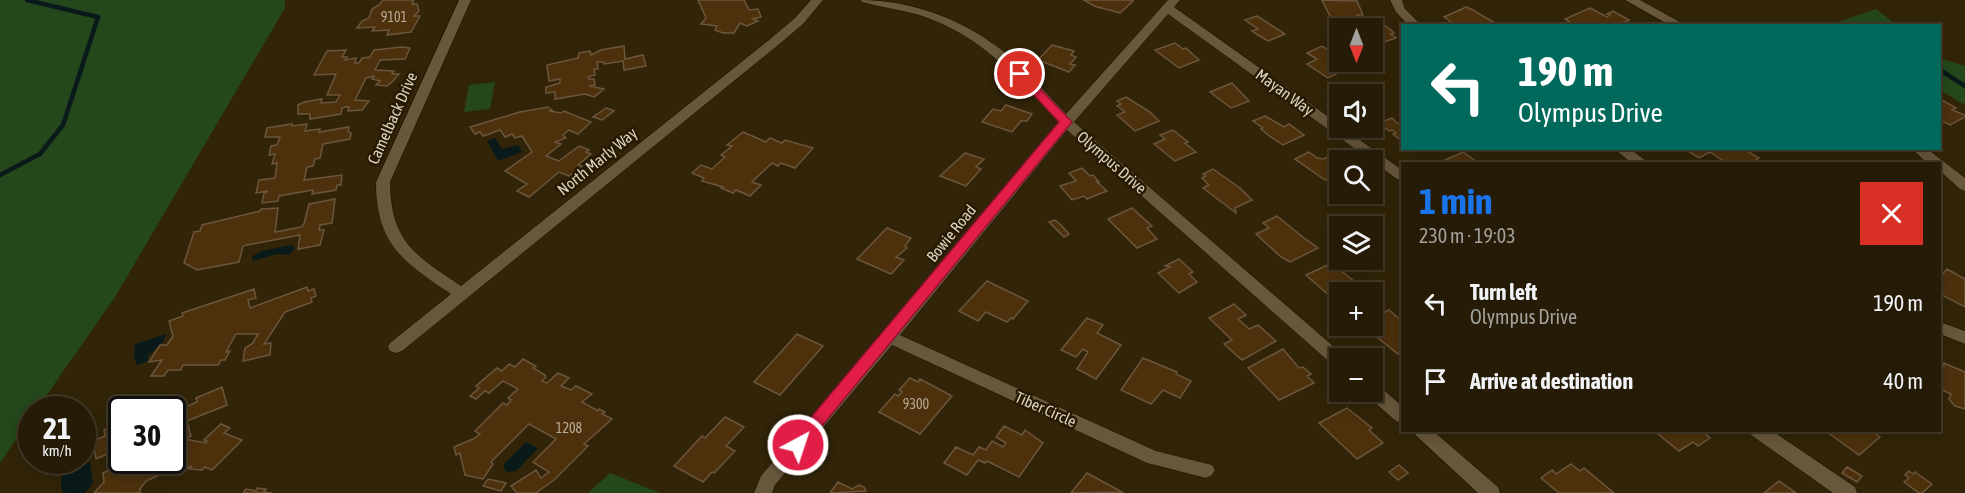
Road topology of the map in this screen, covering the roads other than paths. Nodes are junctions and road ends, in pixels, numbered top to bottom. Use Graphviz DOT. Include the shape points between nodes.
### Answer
graph roads {
  1 [pos="465,0"];
  2 [pos="817,0"];
  3 [pos="866,0"];
  4 [pos="1396,0"];
  5 [pos="1631,0"];
  6 [pos="1171,4"];
  7 [pos="1414,24"];
  8 [pos="1677,24"];
  9 [pos="1066,122"];
  10 [pos="1622,150"];
  11 [pos="1920,150"];
  12 [pos="1640,162"];
  13 [pos="1936,162"];
  14 [pos="1941,166"];
  15 [pos="1401,175"];
  16 [pos="1965,186"];
  17 [pos="461,293"];
  18 [pos="1941,328"];
  19 [pos="889,337"];
  20 [pos="1965,338"];
  21 [pos="396,347"];
  22 [pos="1329,351"];
  23 [pos="1383,400"];
  24 [pos="1401,415"];
  25 [pos="1421,432"];
  26 [pos="1760,432"];
  27 [pos="1206,470"];
  28 [pos="763,493"];
  29 [pos="1491,493"];
  30 [pos="1848,493"];
  1 -- 17 [label="street, Camelback Drive" via="383,182 382,196 389,230 401,249"];
  2 -- 17 [label="street, North Marly Way" via="773,44"];
  3 -- 9 [label="street, Olympus Drive" via="928,14 971,33 1005,58"];
  4 -- 7 [label="street"];
  5 -- 8 [label="street"];
  6 -- 9 [label="street, Bowie Road"];
  6 -- 15 [label="street, Mayan Way"];
  9 -- 19 [label="street, Bowie Road"];
  9 -- 22 [label="street, Olympus Drive"];
  10 -- 12 [label="street"];
  11 -- 13 [label="street"];
  14 -- 16 [label="street"];
  17 -- 21 [label="street, North Marly Way"];
  18 -- 20 [label="street"];
  19 -- 27 [label="street, Tiber Circle" via="1153,458"];
  19 -- 28 [label="street, Bowie Road" via="767,481"];
  23 -- 24 [label="street"];
  25 -- 29 [label="street"];
  26 -- 30 [label="street"];
}
